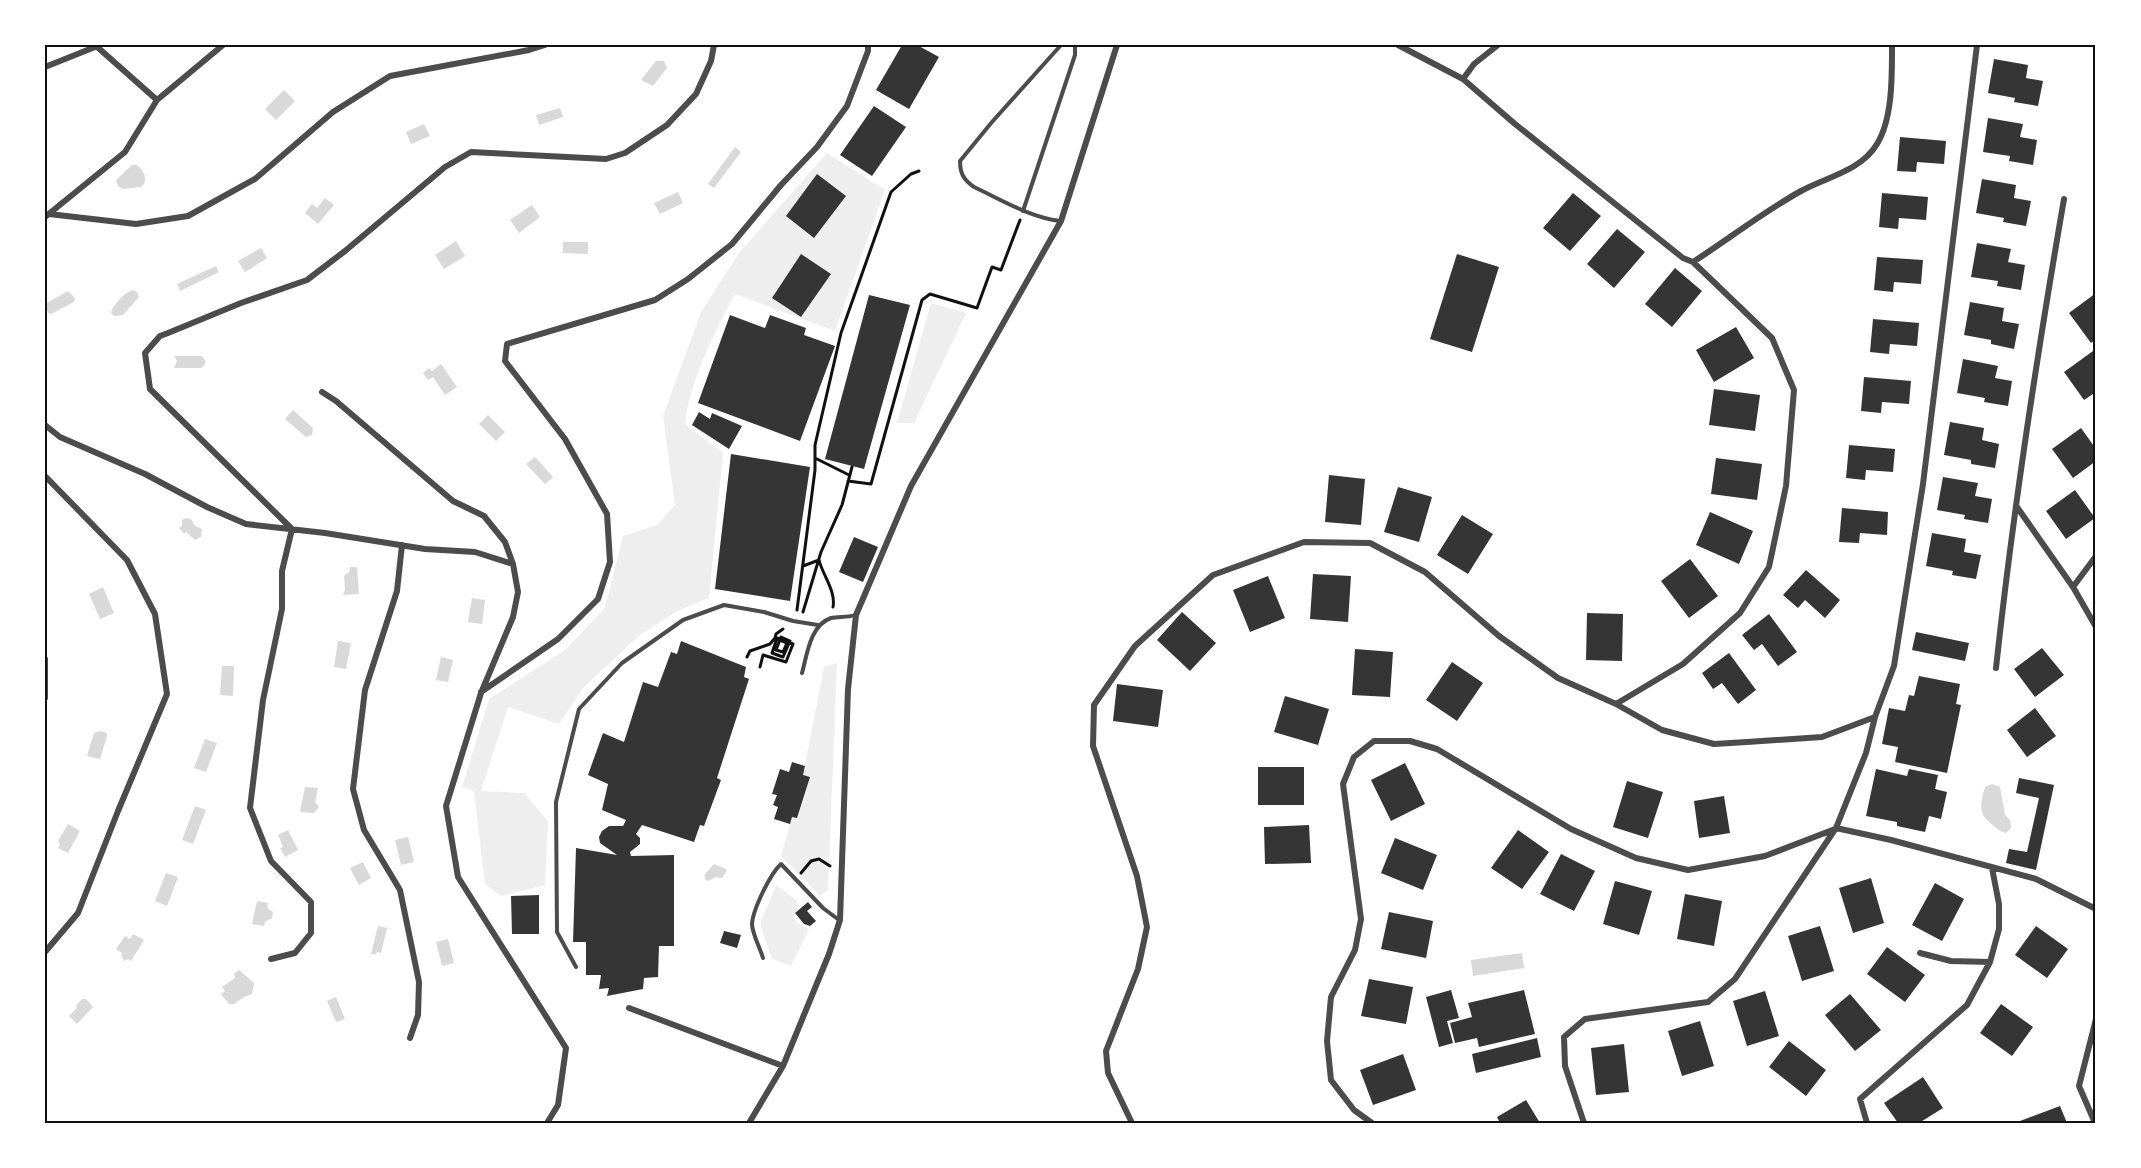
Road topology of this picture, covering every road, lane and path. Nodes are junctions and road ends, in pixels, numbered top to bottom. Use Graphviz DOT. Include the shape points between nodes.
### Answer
graph roads {
  1 [pos="223,45"];
  2 [pos="545,45"];
  3 [pos="714,45"];
  4 [pos="868,45"];
  5 [pos="1060,45"];
  6 [pos="1075,45"];
  7 [pos="1117,45"];
  8 [pos="1398,45"];
  9 [pos="1498,45"];
  10 [pos="1892,45"];
  11 [pos="1977,45"];
  12 [pos="95,46"];
  13 [pos="45,67"];
  14 [pos="1463,79"];
  15 [pos="157,100"];
  16 [pos="919,171"];
  17 [pos="2064,199"];
  18 [pos="1023,211"];
  19 [pos="47,215"];
  20 [pos="1061,221"];
  21 [pos="1694,262"];
  22 [pos="322,392"];
  23 [pos="45,425"];
  24 [pos="815,459"];
  25 [pos="852,467"];
  26 [pos="850,475"];
  27 [pos="45,476"];
  28 [pos="848,481"];
  29 [pos="2017,506"];
  30 [pos="292,530"];
  31 [pos="402,545"];
  32 [pos="2096,556"];
  33 [pos="819,560"];
  34 [pos="513,564"];
  35 [pos="803,566"];
  36 [pos="2073,587"];
  37 [pos="856,615"];
  38 [pos="831,618"];
  39 [pos="793,621"];
  40 [pos="799,622"];
  41 [pos="818,625"];
  42 [pos="2096,627"];
  43 [pos="747,657"];
  44 [pos="45,659"];
  45 [pos="760,667"];
  46 [pos="1996,668"];
  47 [pos="802,673"];
  48 [pos="481,693"];
  49 [pos="45,698"];
  50 [pos="1616,704"];
  51 [pos="1875,717"];
  52 [pos="1836,828"];
  53 [pos="1992,868"];
  54 [pos="836,870"];
  55 [pos="796,878"];
  56 [pos="2096,909"];
  57 [pos="840,920"];
  58 [pos="45,952"];
  59 [pos="1920,953"];
  60 [pos="763,958"];
  61 [pos="271,959"];
  62 [pos="1990,962"];
  63 [pos="576,967"];
  64 [pos="629,1008"];
  65 [pos="2096,1019"];
  66 [pos="410,1038"];
  67 [pos="783,1066"];
  68 [pos="547,1123"];
  69 [pos="749,1123"];
  70 [pos="1132,1123"];
  71 [pos="1372,1123"];
  72 [pos="1584,1123"];
  73 [pos="1867,1123"];
  74 [pos="2095,1123"];
  1 -- 15 [label="street"];
  2 -- 19 [label="street" via="390,76 333,112 255,179 188,216 136,224"];
  3 -- 30 [label="street" via="696,94 667,125 625,153 606,159 471,152 445,167 307,280 241,303 160,336 152,343 145,353 150,388"];
  4 -- 48 [label="street" via="847,106 817,147 732,244 654,300 507,344 506,361 565,439 607,514 610,562 598,599 558,639"];
  5 -- 18 [label="lane" via="960,161 967,182"];
  6 -- 18 [label="lane"];
  7 -- 20 [label="street"];
  8 -- 14 [label="street"];
  9 -- 14 [label="street" via="1474,64"];
  10 -- 21 [label="street" via="1892,86 1877,144 1843,173 1802,191"];
  11 -- 51 [label="street" via="1923,484 1894,666"];
  12 -- 13 [label="street"];
  12 -- 15 [label="street"];
  14 -- 21 [label="street" via="1683,258"];
  15 -- 19 [label="street" via="125,152"];
  16 -- 24 [label="path" via="891,192 841,333"];
  17 -- 29 [label="street" via="2038,349"];
  18 -- 20 [label="lane"];
  18 -- 28 [label="path" via="1000,270 992,267 977,308 930,294 922,300 871,484"];
  20 -- 37 [label="street" via="911,486"];
  21 -- 50 [label="street" via="1772,338 1794,390 1786,486 1769,567 1740,613 1683,664"];
  22 -- 34 [label="street" via="453,501 484,516 505,542"];
  23 -- 30 [label="street" via="60,437 246,524"];
  24 -- 26 [label="path"];
  24 -- 35 [label="path"];
  25 -- 26 [label="path"];
  26 -- 28 [label="path"];
  27 -- 58 [label="street" via="127,560 155,614 167,694 78,913"];
  28 -- 33 [label="path"];
  29 -- 36 [label="street"];
  29 -- 46 [label="street"];
  30 -- 31 [label="street"];
  30 -- 61 [label="street" via="282,572 282,609 263,700 250,808 271,861 311,902 310,933 295,953"];
  31 -- 34 [label="street" via="475,552"];
  31 -- 66 [label="street" via="397,591 365,690 353,789 364,830 400,890 419,982 418,1015"];
  32 -- 36 [label="street"];
  33 -- 35 [label="path"];
  33 -- 38 [label="path" via="833,593"];
  33 -- 40 [label="path"];
  34 -- 48 [label="street" via="518,592 513,618"];
  35 -- 39 [label="path"];
  36 -- 42 [label="street"];
  37 -- 38 [label="lane"];
  37 -- 57 [label="street" via="848,688"];
  38 -- 41 [label="lane"];
  39 -- 40 [label="lane"];
  39 -- 63 [label="lane" via="724,605 682,620 622,663 579,708 556,802 557,932"];
  40 -- 41 [label="lane"];
  41 -- 47 [label="lane"];
  43 -- 45 [label="path" via="750,651 770,644 777,639 787,644 783,652 776,650 779,643 781,637 790,641 787,649 783,657 772,653 777,638 785,641 793,644 786,662 763,656"];
  44 -- 49 [label="street"];
  48 -- 68 [label="street" via="446,806 458,877 566,1048 558,1105"];
  50 -- 51 [label="street" via="1662,730 1714,744 1822,737"];
  50 -- 70 [label="street" via="1558,678 1499,636 1425,572 1370,543 1304,542 1213,575 1136,646 1094,705 1093,746 1137,876 1147,927 1138,969 1106,1051 1108,1073"];
  51 -- 52 [label="street" via="1866,753"];
  52 -- 53 [label="street"];
  52 -- 71 [label="street" via="1765,856 1688,870 1636,858 1571,829 1437,749 1410,741 1374,741 1354,757 1343,784 1361,919 1356,950 1331,997 1327,1041 1331,1080 1354,1110"];
  52 -- 72 [label="street" via="1735,979 1708,1002 1585,1019 1564,1037 1565,1066"];
  53 -- 56 [label="street" via="2036,879"];
  53 -- 62 [label="street" via="2000,929"];
  54 -- 55 [label="path" via="819,860 811,861"];
  55 -- 57 [label="lane" via="823,908"];
  55 -- 60 [label="lane" via="781,864 765,885 752,924"];
  57 -- 67 [label="street"];
  59 -- 62 [label="street" via="1951,961"];
  62 -- 73 [label="street" via="1967,1005 1860,1099"];
  64 -- 67 [label="street"];
  65 -- 74 [label="street" via="2079,1086"];
  67 -- 69 [label="street"];
}
